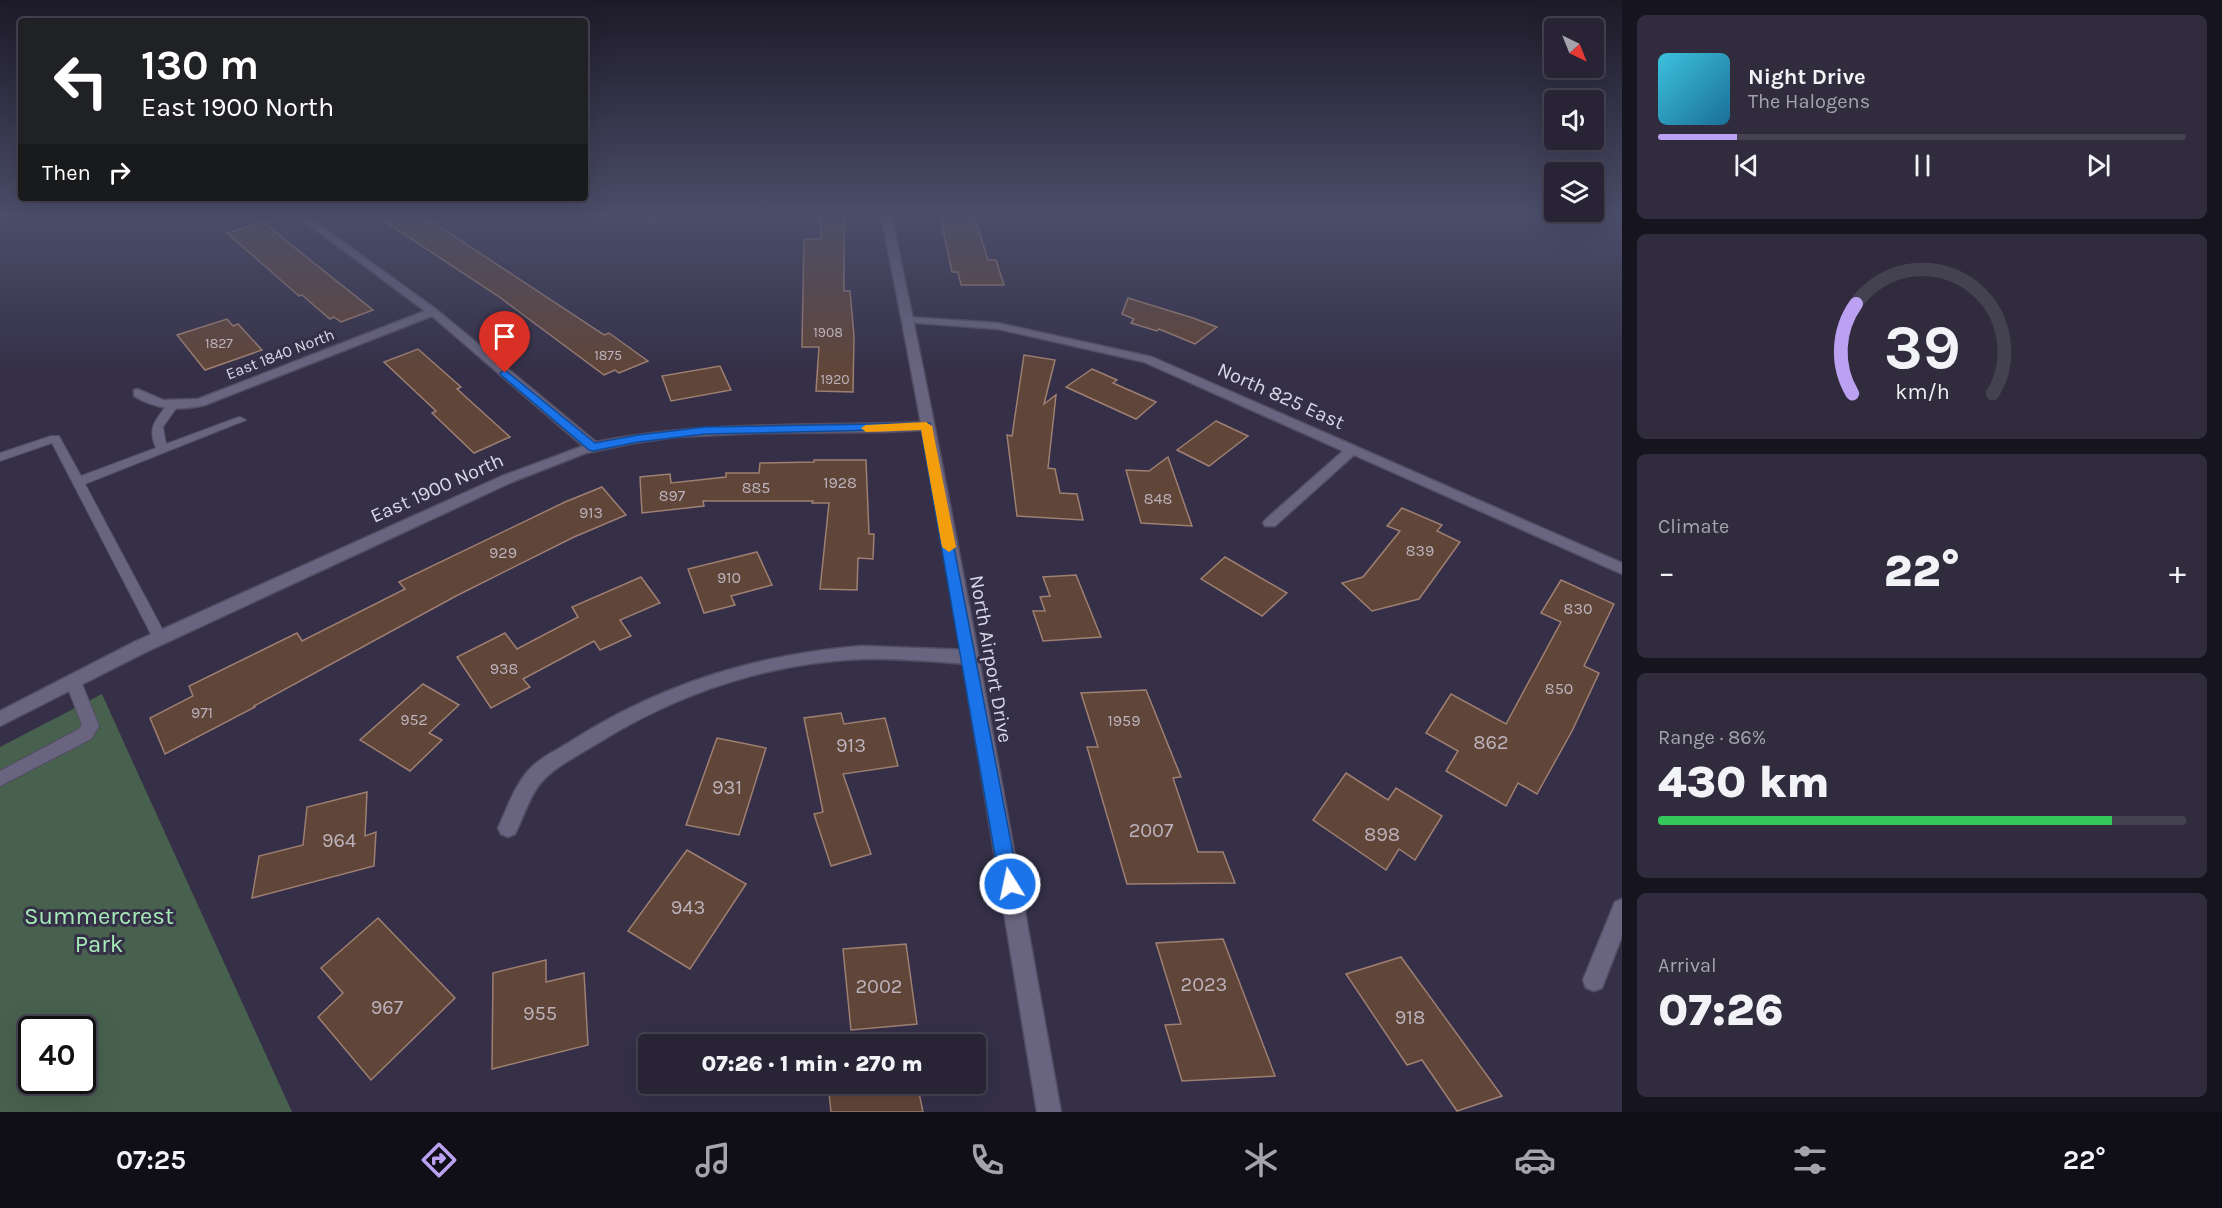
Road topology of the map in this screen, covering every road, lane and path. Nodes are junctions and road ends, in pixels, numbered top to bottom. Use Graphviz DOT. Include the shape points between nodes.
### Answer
graph roads {
  1 [pos="371,267"];
  2 [pos="897,267"];
  3 [pos="433,312"];
  4 [pos="908,320"];
  5 [pos="138,393"];
  6 [pos="171,407"];
  7 [pos="240,420"];
  8 [pos="926,426"];
  9 [pos="593,447"];
  10 [pos="1353,449"];
  11 [pos="163,450"];
  12 [pos="0,457"];
  13 [pos="78,482"];
  14 [pos="1270,523"];
  15 [pos="1622,569"];
  16 [pos="160,638"];
  17 [pos="970,657"];
  18 [pos="74,681"];
  19 [pos="0,718"];
  20 [pos="0,778"];
  21 [pos="508,828"];
  22 [pos="1622,909"];
  23 [pos="1594,980"];
  24 [pos="1049,1112"];
  1 -- 3 [label="street"];
  2 -- 4 [label="street, North Airport Drive"];
  3 -- 6 [label="street, East 1840 North" via="201,402"];
  3 -- 9 [label="street"];
  4 -- 8 [label="street, North Airport Drive"];
  4 -- 10 [label="street, North 825 East" via="998,326 1148,359"];
  5 -- 6 [label="street"];
  6 -- 11 [label="lane" via="156,428 155,435"];
  7 -- 11 [label="lane"];
  8 -- 9 [label="street, East 1900 North" via="705,431"];
  8 -- 17 [label="street, North Airport Drive"];
  9 -- 16 [label="street, East 1900 North" via="507,478"];
  10 -- 14 [label="street"];
  10 -- 15 [label="street, North 825 East"];
  11 -- 13 [label="lane"];
  12 -- 13 [label="lane" via="55,438"];
  13 -- 16 [label="lane"];
  16 -- 18 [label="street, East 1900 North"];
  17 -- 21 [label="street" via="890,652 794,660 738,672 688,689 601,731 535,776"];
  17 -- 24 [label="street, North Airport Drive"];
  18 -- 19 [label="street, East 1900 North"];
  18 -- 20 [label="lane" via="91,726 85,734"];
  22 -- 23 [label="street"];
}
